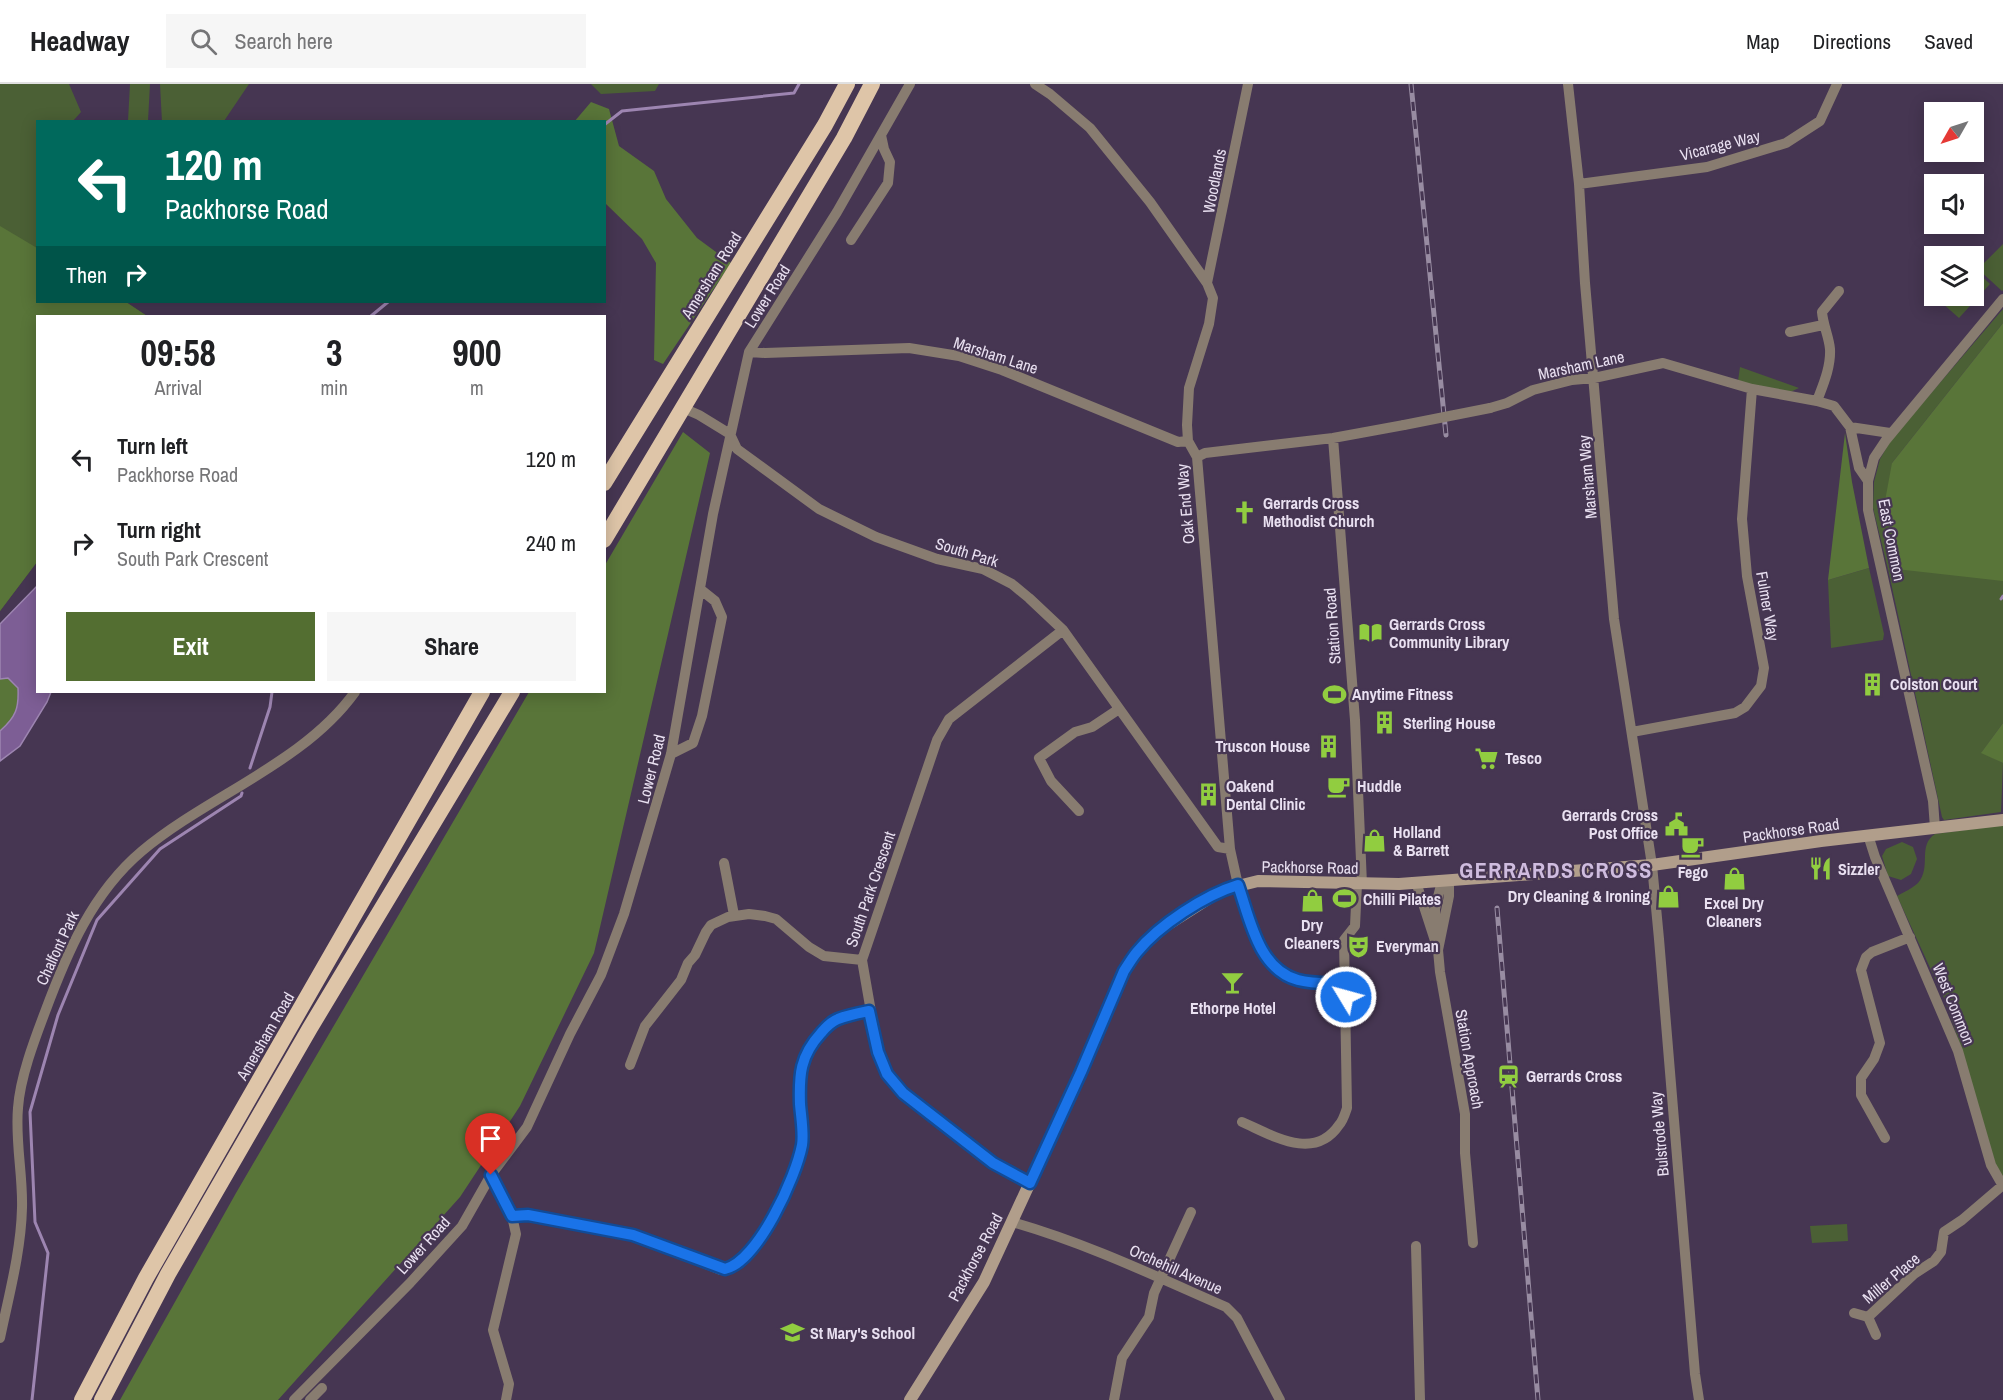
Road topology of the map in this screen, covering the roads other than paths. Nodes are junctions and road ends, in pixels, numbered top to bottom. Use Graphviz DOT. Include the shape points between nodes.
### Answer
graph roads {
  1 [pos="847,84"];
  2 [pos="872,84"];
  3 [pos="910,84"];
  4 [pos="1035,84"];
  5 [pos="1248,84"];
  6 [pos="1568,84"];
  7 [pos="1837,84"];
  8 [pos="881,135"];
  9 [pos="1580,184"];
  10 [pos="851,240"];
  11 [pos="1207,282"];
  12 [pos="1839,291"];
  13 [pos="2003,299"];
  14 [pos="1823,325"];
  15 [pos="1790,332"];
  16 [pos="749,352"];
  17 [pos="1594,378"];
  18 [pos="1752,389"];
  19 [pos="1817,401"];
  20 [pos="683,408"];
  21 [pos="1850,427"];
  22 [pos="730,434"];
  23 [pos="1890,434"];
  24 [pos="1333,438"];
  25 [pos="1188,441"];
  26 [pos="1197,457"];
  27 [pos="606,480"];
  28 [pos="1868,481"];
  29 [pos="606,537"];
  30 [pos="700,589"];
  31 [pos="1063,630"];
  32 [pos="354,693"];
  33 [pos="481,693"];
  34 [pos="511,693"];
  35 [pos="1119,709"];
  36 [pos="1632,732"];
  37 [pos="671,754"];
  38 [pos="1079,811"];
  39 [pos="2003,820"];
  40 [pos="1935,828"];
  41 [pos="1868,835"];
  42 [pos="1230,849"];
  43 [pos="724,863"];
  44 [pos="1652,866"];
  45 [pos="1446,881"];
  46 [pos="1416,882"];
  47 [pos="1360,884"];
  48 [pos="1238,885"];
  49 [pos="734,915"];
  50 [pos="1910,937"];
  51 [pos="1438,950"];
  52 [pos="862,960"];
  53 [pos="1345,984"];
  54 [pos="869,1011"];
  55 [pos="630,1065"];
  56 [pos="1242,1122"];
  57 [pos="1885,1138"];
  58 [pos="491,1175"];
  59 [pos="1030,1183"];
  60 [pos="2003,1186"];
  61 [pos="1191,1212"];
  62 [pos="512,1216"];
  63 [pos="1012,1222"];
  64 [pos="1473,1243"];
  65 [pos="1416,1246"];
  66 [pos="1161,1278"];
  67 [pos="1854,1313"];
  68 [pos="1868,1317"];
  69 [pos="1876,1335"];
  70 [pos="0,1338"];
  71 [pos="313,1394"];
  72 [pos="82,1400"];
  73 [pos="102,1400"];
  74 [pos="294,1400"];
  75 [pos="506,1400"];
  76 [pos="910,1400"];
  77 [pos="1114,1400"];
  78 [pos="1280,1400"];
  79 [pos="1420,1400"];
  80 [pos="1699,1400"];
  1 -- 27 [label="highway, Amersham Road"];
  2 -- 20 [label="highway"];
  3 -- 8 [label="street, Lower Road"];
  4 -- 11 [label="street, Oak End Way" via="1090,128 1150,201"];
  5 -- 11 [label="street, Woodlands"];
  6 -- 9 [label="street, Marsham Way"];
  7 -- 9 [label="street, Vicarage Way" via="1820,121 1786,143 1707,167"];
  8 -- 10 [label="street" via="890,162 888,183"];
  8 -- 16 [label="street, Lower Road"];
  9 -- 17 [label="street, Marsham Way"];
  11 -- 25 [label="street, Oak End Way" via="1213,298 1189,388"];
  12 -- 14 [label="street" via="1822,312"];
  13 -- 23 [label="street, East Common"];
  14 -- 15 [label="street"];
  14 -- 19 [label="street" via="1830,364"];
  16 -- 22 [label="street, Lower Road"];
  16 -- 25 [label="street, Marsham Lane" via="909,348 959,356 1178,442"];
  17 -- 18 [label="street, Marsham Lane" via="1663,363"];
  17 -- 24 [label="street, Marsham Lane, bridge" via="1533,390 1490,408"];
  17 -- 36 [label="street, Marsham Way" via="1614,619"];
  18 -- 19 [label="street, Marsham Lane"];
  18 -- 36 [label="street, Fulmer Way" via="1742,519 1747,576 1764,668 1761,686 1745,707 1735,713"];
  19 -- 21 [label="street, Marsham Lane" via="1834,406"];
  20 -- 22 [label="street, South Park"];
  20 -- 29 [label="highway"];
  21 -- 23 [label="street"];
  21 -- 28 [label="street" via="1859,468"];
  22 -- 30 [label="street, Lower Road"];
  22 -- 31 [label="street, South Park" via="736,449 819,509 876,537 937,559 983,570 1012,584"];
  23 -- 28 [label="street, East Common" via="1874,458"];
  24 -- 26 [label="street, Marsham Lane"];
  24 -- 47 [label="street, Station Road" via="1355,720"];
  25 -- 26 [label="street, Oak End Way"];
  26 -- 42 [label="street, Oak End Way"];
  28 -- 40 [label="street, East Common" via="1868,510 1933,801"];
  30 -- 37 [label="street, Lower Road"];
  30 -- 37 [label="street" via="715,601 722,617 693,743"];
  31 -- 35 [label="street, South Park"];
  31 -- 52 [label="street, South Park Crescent" via="949,719 937,740"];
  32 -- 70 [label="street, Chalfont Park" via="296,750 140,852 114,879 81,925 32,1044 18,1107 22,1209"];
  33 -- 72 [label="highway, Amersham Road" via="146,1278"];
  34 -- 73 [label="highway" via="310,1028 168,1274"];
  35 -- 38 [label="street" via="1092,727 1075,732 1039,758 1051,781"];
  35 -- 42 [label="street, South Park" via="1218,847"];
  36 -- 44 [label="street, Marsham Way"];
  37 -- 58 [label="street, Lower Road" via="624,914 601,975 527,1127"];
  39 -- 40 [label="main road, Packhorse Road"];
  40 -- 41 [label="main road, Packhorse Road"];
  41 -- 44 [label="main road, Packhorse Road"];
  41 -- 50 [label="street, West Common"];
  42 -- 48 [label="street, Oak End Way"];
  43 -- 49 [label="street"];
  44 -- 45 [label="main road, Packhorse Road"];
  44 -- 80 [label="street, Bulstrode Way"];
  45 -- 46 [label="main road, Packhorse Road"];
  45 -- 51 [label="street" via="1435,915"];
  46 -- 47 [label="main road, Packhorse Road"];
  46 -- 51 [label="street"];
  47 -- 48 [label="main road, Packhorse Road" via="1258,881"];
  47 -- 53 [label="street, Station Road" via="1355,927 1344,940"];
  48 -- 53 [label="street, Oak End Way" via="1264,955 1278,970 1296,979"];
  48 -- 59 [label="main road, Packhorse Road" via="1193,907 1137,951 1124,971"];
  49 -- 52 [label="street" via="765,916 824,956"];
  49 -- 55 [label="street" via="711,925 706,932 681,980 645,1026"];
  50 -- 57 [label="street" via="1872,952 1861,970 1880,1043 1861,1078 1861,1095"];
  50 -- 60 [label="street, West Common" via="1958,1051 1991,1165"];
  51 -- 64 [label="street, Station Approach" via="1465,1114"];
  52 -- 54 [label="street, South Park Crescent"];
  53 -- 56 [label="street, Station Road" via="1347,1108 1339,1126 1326,1138 1302,1145"];
  54 -- 59 [label="street, South Park Crescent" via="887,1074 903,1093 993,1163"];
  54 -- 62 [label="street" via="829,1024 803,1058 799,1083 802,1145 784,1197 767,1228 731,1268 721,1270 633,1235 528,1215"];
  58 -- 62 [label="street"];
  58 -- 71 [label="street, Lower Road" via="462,1226"];
  59 -- 63 [label="main road, Packhorse Road"];
  60 -- 68 [label="street, Miller Place" via="1944,1232 1941,1252 1934,1261 1914,1274"];
  61 -- 66 [label="street"];
  62 -- 75 [label="street" via="516,1234 493,1330 509,1384"];
  63 -- 66 [label="street, Orchehill Avenue" via="1056,1234"];
  63 -- 76 [label="main road, Packhorse Road" via="984,1282"];
  65 -- 79 [label="street"];
  66 -- 77 [label="street" via="1149,1317 1122,1358"];
  66 -- 78 [label="street, Orchehill Avenue" via="1226,1308 1237,1318"];
  67 -- 68 [label="street, Miller Place"];
  68 -- 69 [label="street, Miller Place"];
  71 -- 74 [label="street, Lower Road"];
}
